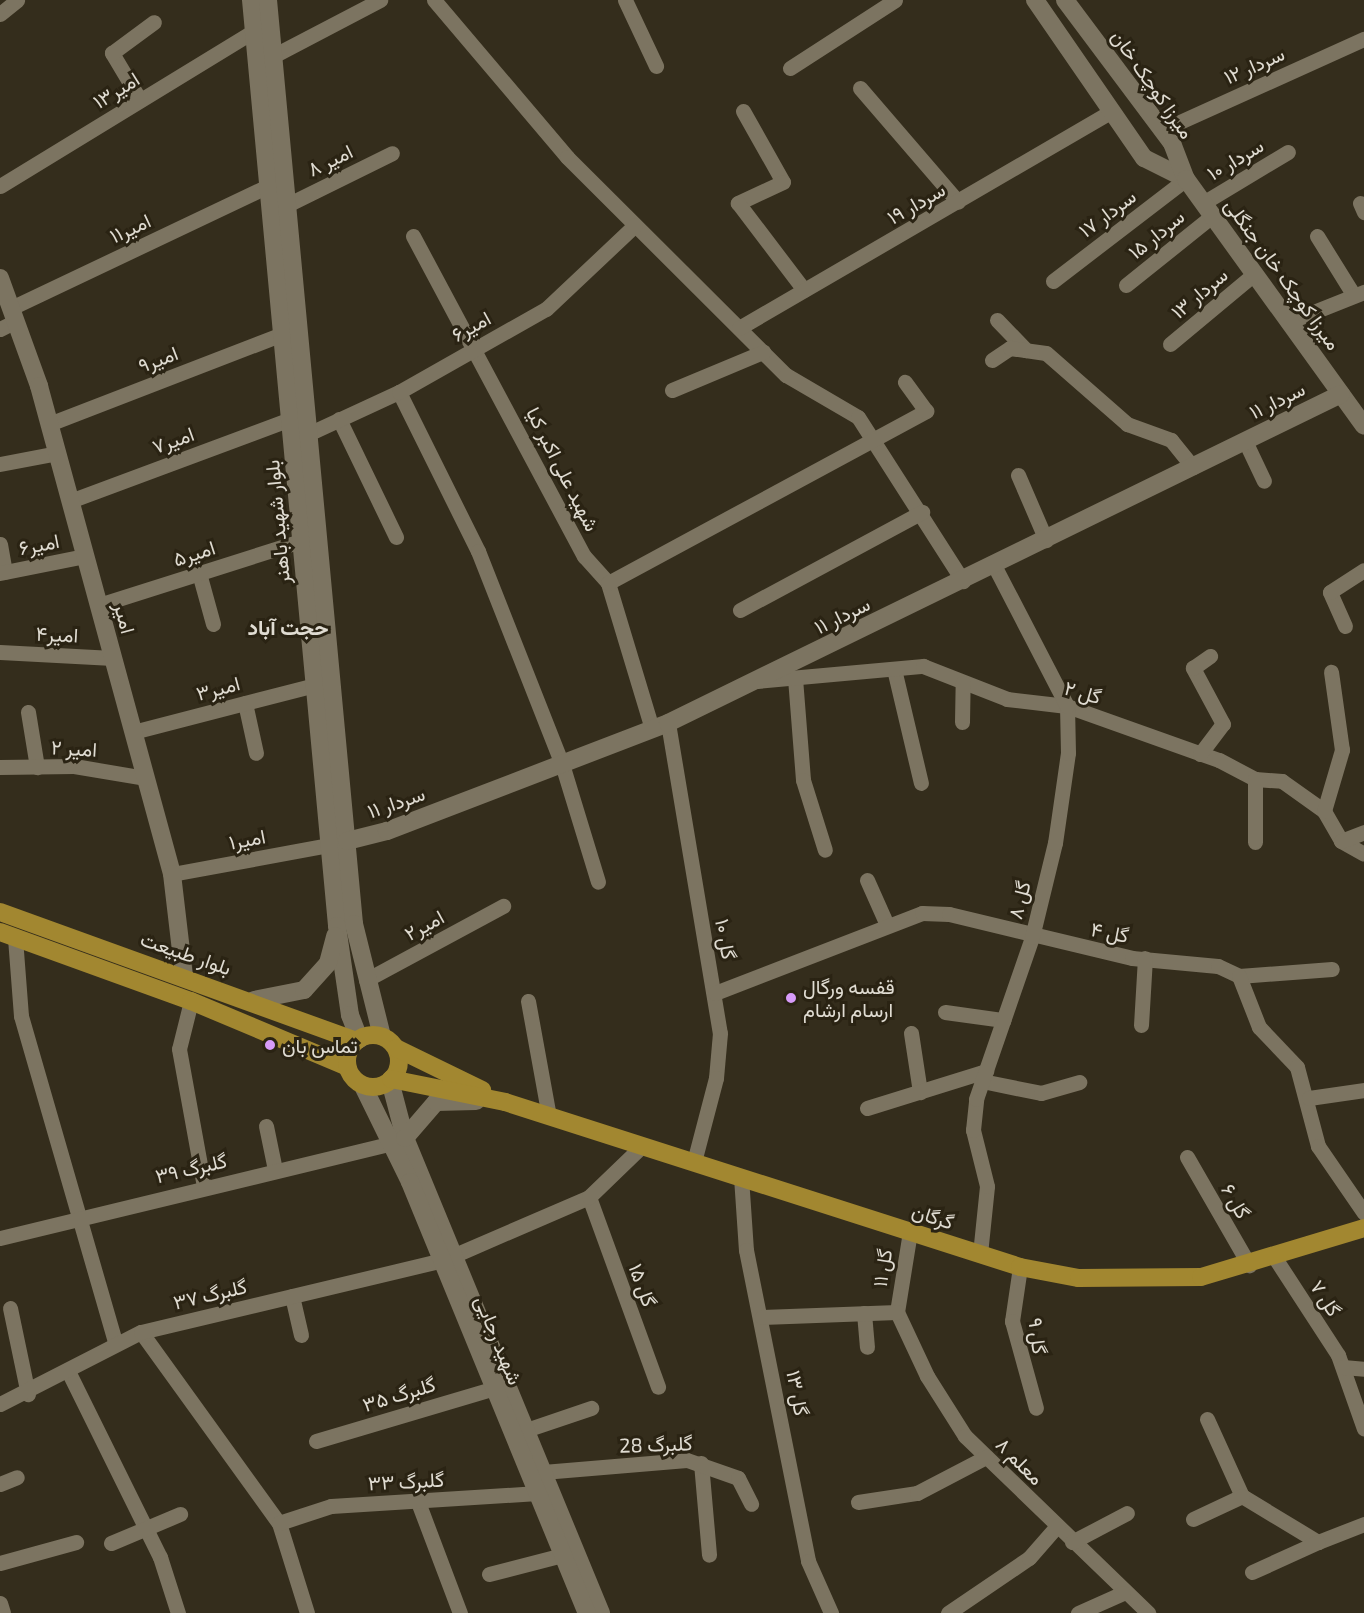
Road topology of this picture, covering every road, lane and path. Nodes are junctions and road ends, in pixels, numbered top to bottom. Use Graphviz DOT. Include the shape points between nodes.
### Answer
graph roads {
  1 [pos="17,0"];
  2 [pos="251,0"];
  3 [pos="268,0"];
  4 [pos="380,0"];
  5 [pos="435,0"];
  6 [pos="625,0"];
  7 [pos="895,0"];
  8 [pos="1035,0"];
  9 [pos="1065,0"];
  10 [pos="0,14"];
  11 [pos="154,22"];
  12 [pos="254,31"];
  13 [pos="1089,33"];
  14 [pos="1364,39"];
  15 [pos="1070,50"];
  16 [pos="273,56"];
  17 [pos="656,66"];
  18 [pos="790,68"];
  19 [pos="860,88"];
  20 [pos="140,100"];
  21 [pos="743,111"];
  22 [pos="1112,111"];
  23 [pos="1162,130"];
  24 [pos="1288,152"];
  25 [pos="392,153"];
  26 [pos="1186,179"];
  27 [pos="0,186"];
  28 [pos="268,186"];
  29 [pos="958,202"];
  30 [pos="287,205"];
  31 [pos="1208,209"];
  32 [pos="635,225"];
  33 [pos="413,236"];
  34 [pos="1317,236"];
  35 [pos="1254,274"];
  36 [pos="0,278"];
  37 [pos="1053,280"];
  38 [pos="1126,285"];
  39 [pos="804,290"];
  40 [pos="1360,294"];
  41 [pos="9,319"];
  42 [pos="997,320"];
  43 [pos="1291,321"];
  44 [pos="739,328"];
  45 [pos="282,334"];
  46 [pos="1170,344"];
  47 [pos="476,346"];
  48 [pos="1026,350"];
  49 [pos="763,352"];
  50 [pos="992,360"];
  51 [pos="905,382"];
  52 [pos="672,390"];
  53 [pos="399,392"];
  54 [pos="1341,393"];
  55 [pos="290,419"];
  56 [pos="339,419"];
  57 [pos="50,424"];
  58 [pos="1364,426"];
  59 [pos="308,434"];
  60 [pos="1245,441"];
  61 [pos="876,443"];
  62 [pos="57,453"];
  63 [pos="0,464"];
  64 [pos="1193,467"];
  65 [pos="1017,475"];
  66 [pos="1264,481"];
  67 [pos="70,501"];
  68 [pos="922,512"];
  69 [pos="396,537"];
  70 [pos="1047,540"];
  71 [pos="301,541"];
  72 [pos="0,544"];
  73 [pos="85,556"];
  74 [pos="994,565"];
  75 [pos="1364,570"];
  76 [pos="3,572"];
  77 [pos="199,573"];
  78 [pos="963,581"];
  79 [pos="608,583"];
  80 [pos="99,605"];
  81 [pos="740,610"];
  82 [pos="213,624"];
  83 [pos="1345,626"];
  84 [pos="0,652"];
  85 [pos="1210,656"];
  86 [pos="113,658"];
  87 [pos="894,669"];
  88 [pos="1331,672"];
  89 [pos="795,678"];
  90 [pos="754,682"];
  91 [pos="963,682"];
  92 [pos="315,685"];
  93 [pos="245,703"];
  94 [pos="1067,706"];
  95 [pos="28,712"];
  96 [pos="962,722"];
  97 [pos="660,726"];
  98 [pos="133,732"];
  99 [pos="256,753"];
  100 [pos="1200,754"];
  101 [pos="562,764"];
  102 [pos="0,768"];
  103 [pos="37,768"];
  104 [pos="146,778"];
  105 [pos="1255,779"];
  106 [pos="921,783"];
  107 [pos="1324,811"];
  108 [pos="1364,832"];
  109 [pos="1255,842"];
  110 [pos="1341,842"];
  111 [pos="338,843"];
  112 [pos="825,850"];
  113 [pos="1364,855"];
  114 [pos="172,874"];
  115 [pos="867,880"];
  116 [pos="598,882"];
  117 [pos="502,906"];
  118 [pos="0,912"];
  119 [pos="886,925"];
  120 [pos="337,926"];
  121 [pos="8,935"];
  122 [pos="1032,937"];
  123 [pos="1145,958"];
  124 [pos="1332,969"];
  125 [pos="184,976"];
  126 [pos="1239,976"];
  127 [pos="366,980"];
  128 [pos="715,993"];
  129 [pos="254,1000"];
  130 [pos="528,1000"];
  131 [pos="191,1001"];
  132 [pos="945,1012"];
  133 [pos="1003,1020"];
  134 [pos="1141,1024"];
  135 [pos="911,1033"];
  136 [pos="357,1040"];
  137 [pos="389,1042"];
  138 [pos="346,1066"];
  139 [pos="984,1076"];
  140 [pos="391,1080"];
  141 [pos="1079,1082"];
  142 [pos="363,1086"];
  143 [pos="1364,1090"];
  144 [pos="920,1092"];
  145 [pos="1309,1098"];
  146 [pos="505,1102"];
  147 [pos="867,1108"];
  148 [pos="549,1116"];
  149 [pos="266,1126"];
  150 [pos="398,1140"];
  151 [pos="642,1146"];
  152 [pos="1187,1157"];
  153 [pos="694,1162"];
  154 [pos="275,1170"];
  155 [pos="741,1177"];
  156 [pos="204,1187"];
  157 [pos="589,1197"];
  158 [pos="79,1215"];
  159 [pos="1362,1221"];
  160 [pos="910,1232"];
  161 [pos="0,1239"];
  162 [pos="980,1254"];
  163 [pos="449,1258"];
  164 [pos="1275,1258"];
  165 [pos="1249,1265"];
  166 [pos="1020,1267"];
  167 [pos="292,1296"];
  168 [pos="10,1308"];
  169 [pos="897,1312"];
  170 [pos="864,1313"];
  171 [pos="762,1317"];
  172 [pos="141,1332"];
  173 [pos="301,1335"];
  174 [pos="116,1342"];
  175 [pos="867,1347"];
  176 [pos="1343,1368"];
  177 [pos="1364,1369"];
  178 [pos="68,1371"];
  179 [pos="658,1387"];
  180 [pos="495,1388"];
  181 [pos="28,1394"];
  182 [pos="0,1404"];
  183 [pos="591,1408"];
  184 [pos="1036,1408"];
  185 [pos="1207,1419"];
  186 [pos="1364,1429"];
  187 [pos="526,1430"];
  188 [pos="316,1441"];
  189 [pos="986,1457"];
  190 [pos="701,1463"];
  191 [pos="543,1472"];
  192 [pos="17,1477"];
  193 [pos="0,1484"];
  194 [pos="538,1493"];
  195 [pos="1242,1496"];
  196 [pos="418,1502"];
  197 [pos="858,1502"];
  198 [pos="751,1504"];
  199 [pos="1127,1513"];
  200 [pos="180,1514"];
  201 [pos="1193,1519"];
  202 [pos="279,1523"];
  203 [pos="1364,1524"];
  204 [pos="1057,1526"];
  205 [pos="146,1529"];
  206 [pos="76,1542"];
  207 [pos="1072,1542"];
  208 [pos="1318,1542"];
  209 [pos="111,1543"];
  210 [pos="563,1555"];
  211 [pos="709,1555"];
  212 [pos="0,1563"];
  213 [pos="1252,1572"];
  214 [pos="489,1574"];
  215 [pos="1123,1593"];
  216 [pos="0,1603"];
  217 [pos="955,1611"];
  218 [pos="3,1613"];
  219 [pos="178,1613"];
  220 [pos="307,1613"];
  221 [pos="460,1613"];
  222 [pos="587,1613"];
  223 [pos="601,1613"];
  224 [pos="831,1613"];
  225 [pos="1078,1613"];
  226 [pos="1148,1613"];
  1 -- 10 [label="street"];
  2 -- 12 [label="main road, بلوار شهید باهنر"];
  3 -- 16 [label="main road, بلوار شهید باهنر"];
  4 -- 16 [label="street"];
  5 -- 32 [label="street" via="567,157"];
  6 -- 17 [label="street"];
  7 -- 18 [label="street"];
  8 -- 15 [label="main road"];
  9 -- 13 [label="main road, میرزا کوچک خان"];
  11 -- 20 [label="street" via="112,53"];
  12 -- 20 [label="street, امیر۱۳"];
  12 -- 28 [label="main road, بلوار شهید باهنر"];
  13 -- 15 [label="main road"];
  13 -- 23 [label="main road, میرزا کوچک خان"];
  14 -- 23 [label="street, سردار ۱۲"];
  15 -- 22 [label="main road"];
  16 -- 30 [label="main road, بلوار شهید باهنر"];
  19 -- 29 [label="street"];
  20 -- 27 [label="street, امیر۱۳"];
  21 -- 39 [label="street" via="783,182 738,203"];
  22 -- 26 [label="main road" via="1144,158"];
  22 -- 29 [label="street, سردار ۱۹"];
  23 -- 26 [label="main road, میرزا کوچک خان"];
  24 -- 31 [label="street, سردار ۱۰"];
  25 -- 30 [label="street, امیر ۸"];
  26 -- 31 [label="main road, میرزا کوچک خان جنگلی"];
  26 -- 37 [label="street, سردار ۱۷"];
  28 -- 41 [label="street, امیر۱۱"];
  28 -- 45 [label="main road, بلوار شهید باهنر"];
  29 -- 39 [label="street, سردار ۱۹"];
  30 -- 59 [label="main road, بلوار شهید باهنر"];
  31 -- 35 [label="main road, میرزا کوچک خان جنگلی"];
  31 -- 38 [label="street, سردار ۱۵"];
  32 -- 44 [label="street"];
  32 -- 47 [label="street, امیر۶" via="546,309"];
  33 -- 47 [label="street, شهید علی اکبر کیا"];
  34 -- 40 [label="street"];
  35 -- 43 [label="main road, میرزا کوچک خان جنگلی"];
  35 -- 46 [label="street, سردار ۱۳"];
  36 -- 41 [label="main road, امیر"];
  39 -- 44 [label="street, سردار ۱۹"];
  40 -- 43 [label="street"];
  41 -- 57 [label="main road, امیر"];
  42 -- 48 [label="street"];
  43 -- 54 [label="main road, میرزا کوچک خان جنگلی"];
  44 -- 49 [label="street"];
  45 -- 55 [label="main road, بلوار شهید باهنر"];
  45 -- 57 [label="street, امیر۹"];
  47 -- 53 [label="street, امیر۶"];
  47 -- 79 [label="street, شهید علی اکبر کیا" via="584,556"];
  48 -- 50 [label="street" via="1010,348"];
  48 -- 64 [label="street" via="1046,354 1127,424 1171,440"];
  49 -- 52 [label="street"];
  49 -- 61 [label="street" via="786,375 858,417"];
  51 -- 61 [label="street" via="926,411"];
  53 -- 56 [label="street, امیر۶"];
  53 -- 101 [label="street" via="478,551"];
  54 -- 58 [label="main road, میرزا کوچک خان جنگلی"];
  54 -- 60 [label="main road, سردار ۱۱"];
  55 -- 67 [label="street, امیر۷"];
  55 -- 71 [label="main road, بلوار شهید باهنر"];
  56 -- 59 [label="street, امیر۶"];
  56 -- 69 [label="street"];
  57 -- 62 [label="main road, امیر"];
  59 -- 111 [label="main road, بلوار شهید باهنر"];
  60 -- 64 [label="main road, سردار ۱۱"];
  60 -- 66 [label="street"];
  61 -- 68 [label="street"];
  61 -- 79 [label="street"];
  62 -- 63 [label="street"];
  62 -- 67 [label="main road, امیر"];
  64 -- 70 [label="main road, سردار ۱۱"];
  65 -- 70 [label="street"];
  67 -- 73 [label="main road, امیر"];
  68 -- 78 [label="street"];
  68 -- 81 [label="street"];
  70 -- 74 [label="main road, سردار ۱۱"];
  71 -- 77 [label="street, امیر۵"];
  71 -- 92 [label="main road, بلوار شهید باهنر"];
  72 -- 76 [label="street"];
  73 -- 76 [label="street, امیر۶"];
  73 -- 80 [label="main road, امیر"];
  74 -- 78 [label="main road, سردار ۱۱"];
  74 -- 94 [label="street, گل ۸"];
  75 -- 83 [label="street" via="1330,592"];
  77 -- 80 [label="street, امیر۵"];
  77 -- 82 [label="street"];
  78 -- 90 [label="main road, سردار ۱۱"];
  79 -- 97 [label="street, شهید علی اکبر کیا"];
  80 -- 86 [label="main road, امیر"];
  84 -- 86 [label="street, امیر۴"];
  85 -- 100 [label="street" via="1193,668 1224,724"];
  86 -- 98 [label="main road, امیر"];
  87 -- 89 [label="street, گل ۲"];
  87 -- 91 [label="street, گل ۲" via="923,666"];
  87 -- 106 [label="street"];
  88 -- 107 [label="street" via="1342,750"];
  89 -- 90 [label="street, گل ۲"];
  89 -- 112 [label="street" via="803,780"];
  90 -- 97 [label="main road, سردار ۱۱"];
  91 -- 94 [label="street, گل ۲" via="1007,699"];
  91 -- 96 [label="street"];
  92 -- 93 [label="street, امیر۳"];
  92 -- 111 [label="main road, بلوار شهید باهنر"];
  93 -- 98 [label="street, امیر۳"];
  93 -- 99 [label="street"];
  94 -- 100 [label="street, گل ۲"];
  94 -- 122 [label="street, گل ۸" via="1063,799"];
  95 -- 103 [label="street"];
  97 -- 101 [label="main road, سردار ۱۱"];
  97 -- 128 [label="street, گل ۱۰"];
  98 -- 104 [label="main road, امیر"];
  100 -- 105 [label="street, گل ۲"];
  101 -- 111 [label="main road, سردار ۱۱" via="387,831"];
  101 -- 116 [label="street"];
  102 -- 103 [label="street, امیر ۲"];
  103 -- 104 [label="street, امیر ۲" via="74,765"];
  104 -- 114 [label="main road, امیر"];
  105 -- 107 [label="street, گل ۲" via="1282,781"];
  105 -- 109 [label="street"];
  107 -- 110 [label="street, گل ۲"];
  108 -- 110 [label="street"];
  110 -- 113 [label="street"];
  111 -- 114 [label="street, امیر۱"];
  111 -- 120 [label="main road, بلوار شهید باهنر"];
  111 -- 127 [label="main road, بلوار شهید باهنر"];
  114 -- 125 [label="main road, امیر"];
  115 -- 119 [label="street"];
  117 -- 127 [label="street, امیر۲"];
  118 -- 125 [label="main road, بلوار طبیعت"];
  119 -- 122 [label="street, گل ۴" via="922,913 949,914"];
  119 -- 128 [label="street, گل ۴"];
  120 -- 129 [label="main road" via="328,963 304,990"];
  120 -- 136 [label="main road, بلوار شهید باهنر"];
  121 -- 131 [label="main road"];
  121 -- 158 [label="street" via="21,1016"];
  122 -- 123 [label="street, گل ۴"];
  122 -- 133 [label="street, گل ۸"];
  123 -- 126 [label="street, گل ۴" via="1218,966"];
  123 -- 134 [label="street"];
  124 -- 126 [label="street"];
  125 -- 129 [label="main road, بلوار طبیعت"];
  126 -- 145 [label="street" via="1259,1027 1298,1068"];
  127 -- 137 [label="main road, بلوار شهید باهنر"];
  128 -- 153 [label="street, گل ۱۰" via="720,1033 716,1078"];
  129 -- 136 [label="main road, بلوار طبیعت"];
  130 -- 148 [label="street"];
  131 -- 138 [label="main road"];
  131 -- 156 [label="street" via="178,1049"];
  132 -- 133 [label="street"];
  133 -- 139 [label="street, گل ۸"];
  135 -- 144 [label="street"];
  136 -- 137 [label="main road"];
  136 -- 138 [label="main road"];
  137 -- 140 [label="main road" via="399,1066"];
  137 -- 146 [label="main road"];
  138 -- 142 [label="main road"];
  139 -- 141 [label="street" via="1041,1093"];
  139 -- 144 [label="street"];
  139 -- 162 [label="street, گل ۸" via="973,1130 987,1186"];
  140 -- 142 [label="main road"];
  140 -- 146 [label="main road"];
  140 -- 150 [label="main road, شهید رجایی"];
  142 -- 150 [label="main road, شهید رجایی"];
  143 -- 145 [label="street"];
  144 -- 147 [label="street"];
  145 -- 159 [label="street" via="1318,1146"];
  146 -- 148 [label="main road, گرگان"];
  146 -- 150 [label="main road" via="436,1102"];
  148 -- 151 [label="main road, گرگان"];
  149 -- 154 [label="street"];
  150 -- 154 [label="street, گلبرگ ۳۹"];
  150 -- 163 [label="main road, شهید رجایی"];
  151 -- 153 [label="main road, گرگان"];
  151 -- 157 [label="street"];
  152 -- 165 [label="street, گل ۶"];
  153 -- 155 [label="main road, گرگان"];
  154 -- 156 [label="street, گلبرگ ۳۹"];
  155 -- 160 [label="main road, گرگان"];
  155 -- 171 [label="street, گل ۱۳" via="746,1250"];
  156 -- 158 [label="street, گلبرگ ۳۹"];
  157 -- 163 [label="street, گلبرگ ۳۷"];
  157 -- 179 [label="street, گل ۱۵"];
  158 -- 161 [label="street, گلبرگ ۳۹"];
  158 -- 174 [label="street"];
  159 -- 164 [label="main road, گرگان"];
  160 -- 162 [label="main road, گرگان"];
  160 -- 169 [label="street, گل ۱۱"];
  162 -- 166 [label="main road, گرگان"];
  163 -- 167 [label="street, گلبرگ ۳۷"];
  163 -- 180 [label="main road, شهید رجایی"];
  163 -- 187 [label="main road, شهید رجایی"];
  164 -- 165 [label="main road, گرگان"];
  164 -- 176 [label="street, گل ۷"];
  165 -- 166 [label="main road, گرگان" via="1149,1282 1079,1278"];
  166 -- 184 [label="street, گل ۹" via="1012,1321"];
  167 -- 172 [label="street, گلبرگ ۳۷"];
  167 -- 173 [label="street"];
  168 -- 181 [label="street"];
  169 -- 170 [label="street"];
  169 -- 189 [label="street, معلم ۸" via="927,1376 965,1436"];
  170 -- 171 [label="street"];
  170 -- 175 [label="street"];
  171 -- 224 [label="street, گل ۱۳" via="808,1561"];
  172 -- 174 [label="street, گلبرگ ۳۷"];
  172 -- 202 [label="street"];
  174 -- 178 [label="street, گلبرگ ۳۷"];
  176 -- 177 [label="street"];
  176 -- 186 [label="street, گل ۷"];
  178 -- 181 [label="street, گلبرگ ۳۷"];
  178 -- 205 [label="street"];
  180 -- 188 [label="street, گلبرگ ۳۵"];
  180 -- 194 [label="main road, شهید رجایی"];
  181 -- 182 [label="street, گلبرگ ۳۷"];
  183 -- 187 [label="street"];
  185 -- 195 [label="street"];
  187 -- 191 [label="main road, شهید رجایی"];
  189 -- 197 [label="street" via="918,1493"];
  189 -- 204 [label="street, معلم ۸"];
  190 -- 191 [label="street, گلبرگ 28"];
  190 -- 198 [label="street, گلبرگ 28" via="738,1478"];
  190 -- 211 [label="street"];
  191 -- 223 [label="main road, شهید رجایی"];
  192 -- 193 [label="street"];
  194 -- 196 [label="street, گلبرگ ۳۳"];
  194 -- 210 [label="main road, شهید رجایی"];
  195 -- 201 [label="street"];
  195 -- 208 [label="street"];
  196 -- 202 [label="street, گلبرگ ۳۳" via="331,1506"];
  196 -- 221 [label="street"];
  199 -- 207 [label="street"];
  200 -- 205 [label="street"];
  202 -- 220 [label="street"];
  203 -- 208 [label="street"];
  204 -- 207 [label="street, معلم ۸"];
  204 -- 217 [label="street" via="1029,1558"];
  205 -- 209 [label="street"];
  205 -- 219 [label="street"];
  206 -- 212 [label="street"];
  207 -- 215 [label="street, معلم ۸"];
  208 -- 213 [label="street"];
  210 -- 214 [label="street"];
  210 -- 222 [label="main road, شهید رجایی"];
  215 -- 225 [label="street"];
  215 -- 226 [label="street, معلم ۸"];
  216 -- 218 [label="street"];
}
